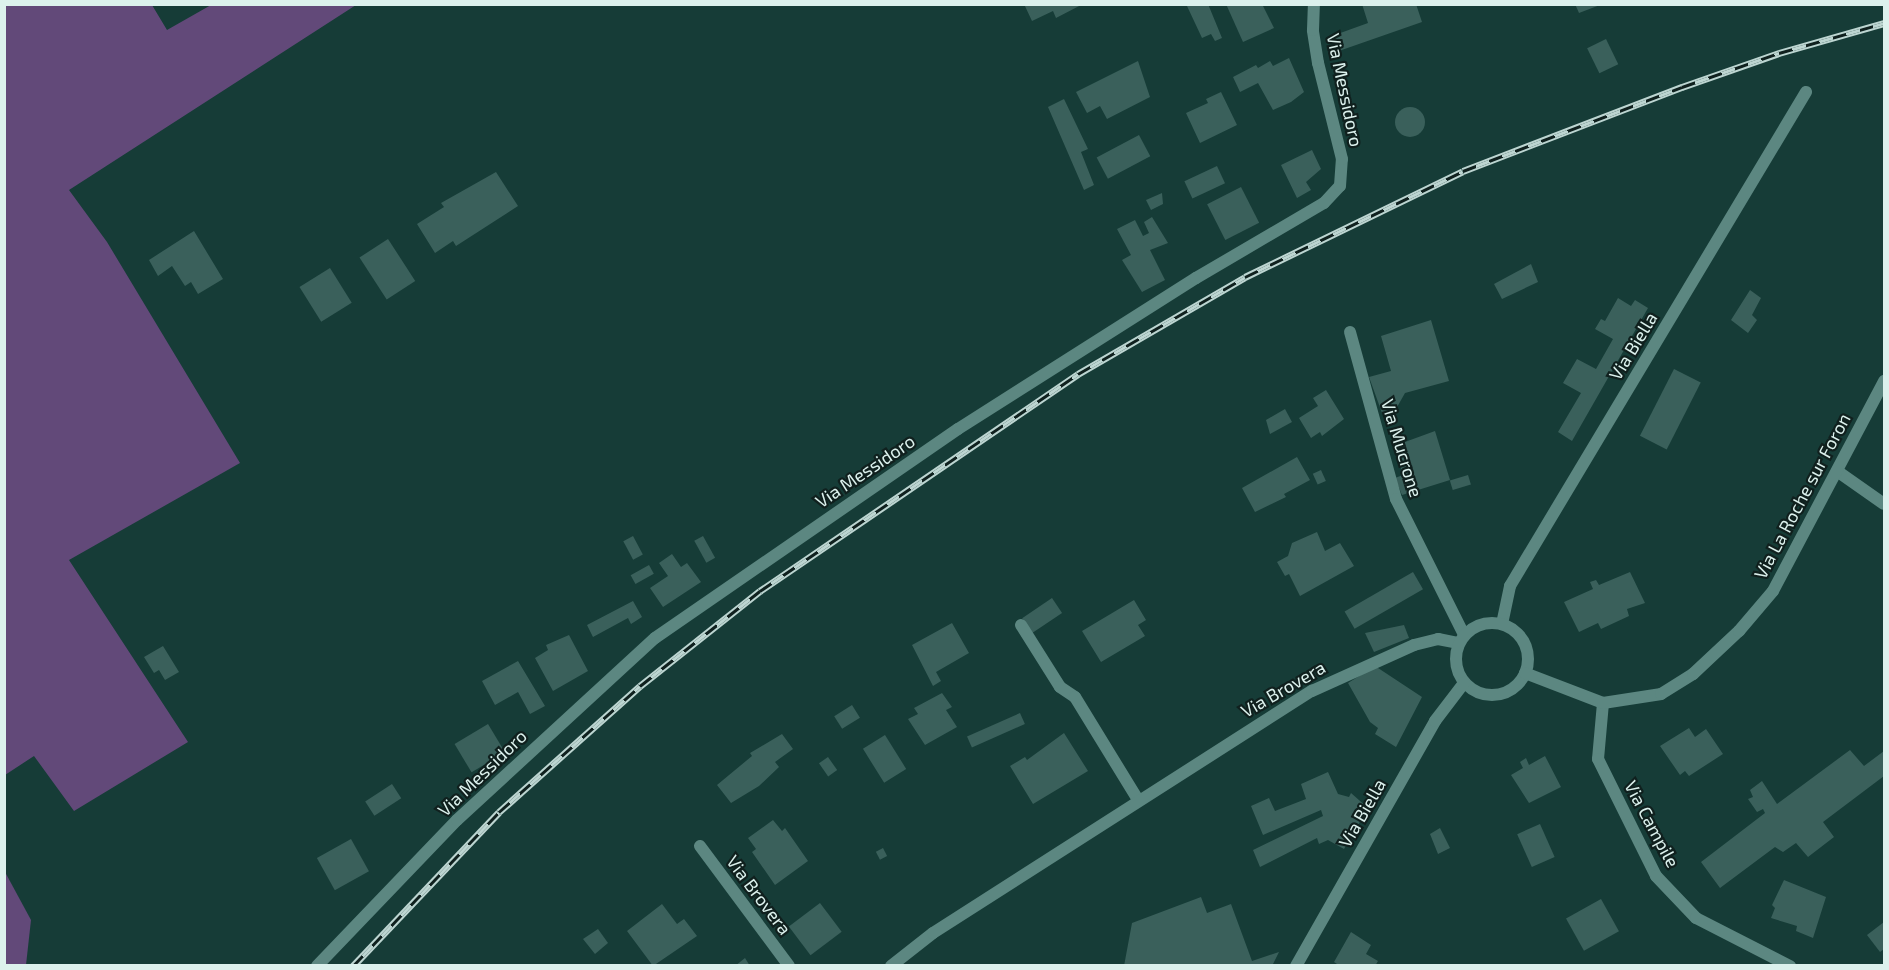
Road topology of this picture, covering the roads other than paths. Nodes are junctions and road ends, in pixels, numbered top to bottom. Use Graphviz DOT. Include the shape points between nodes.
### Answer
graph roads {
  1 [pos="1314,4"];
  2 [pos="1806,92"];
  3 [pos="1350,332"];
  4 [pos="1884,381"];
  5 [pos="1837,471"];
  6 [pos="1884,504"];
  7 [pos="1502,624"];
  8 [pos="1021,625"];
  9 [pos="1461,639"];
  10 [pos="1525,673"];
  11 [pos="1464,682"];
  12 [pos="1603,703"];
  13 [pos="1138,800"];
  14 [pos="700,846"];
  15 [pos="317,966"];
  16 [pos="789,966"];
  17 [pos="891,966"];
  18 [pos="1296,966"];
  19 [pos="1790,966"];
  1 -- 15 [label="street, Via Messidoro" via="1318,63 1342,159 1340,186 1324,203 1196,278 958,429 655,638 457,820"];
  2 -- 7 [label="street, Via Biella" via="1510,586"];
  3 -- 9 [label="street, Via Mucrone" via="1396,499"];
  4 -- 5 [label="street, Via La Roche sur Foron"];
  5 -- 6 [label="street"];
  5 -- 12 [label="street, Via La Roche sur Foron" via="1773,591 1739,631 1693,674 1661,694"];
  7 -- 9 [label="street" via="1481,624"];
  7 -- 10 [label="street" via="1522,638 1527,649"];
  8 -- 13 [label="street" via="1060,687 1075,697"];
  9 -- 11 [label="street" via="1456,664"];
  9 -- 13 [label="street, Via Brovera" via="1438,639 1369,662 1312,691"];
  10 -- 11 [label="street" via="1520,682 1502,694 1482,694"];
  10 -- 12 [label="street, Via La Roche sur Foron"];
  11 -- 18 [label="street, Via Biella" via="1435,721"];
  12 -- 19 [label="street, Via Campile" via="1598,759 1656,876 1696,918"];
  13 -- 17 [label="street, Via Brovera" via="933,933"];
  14 -- 16 [label="street, Via Brovera"];
}
